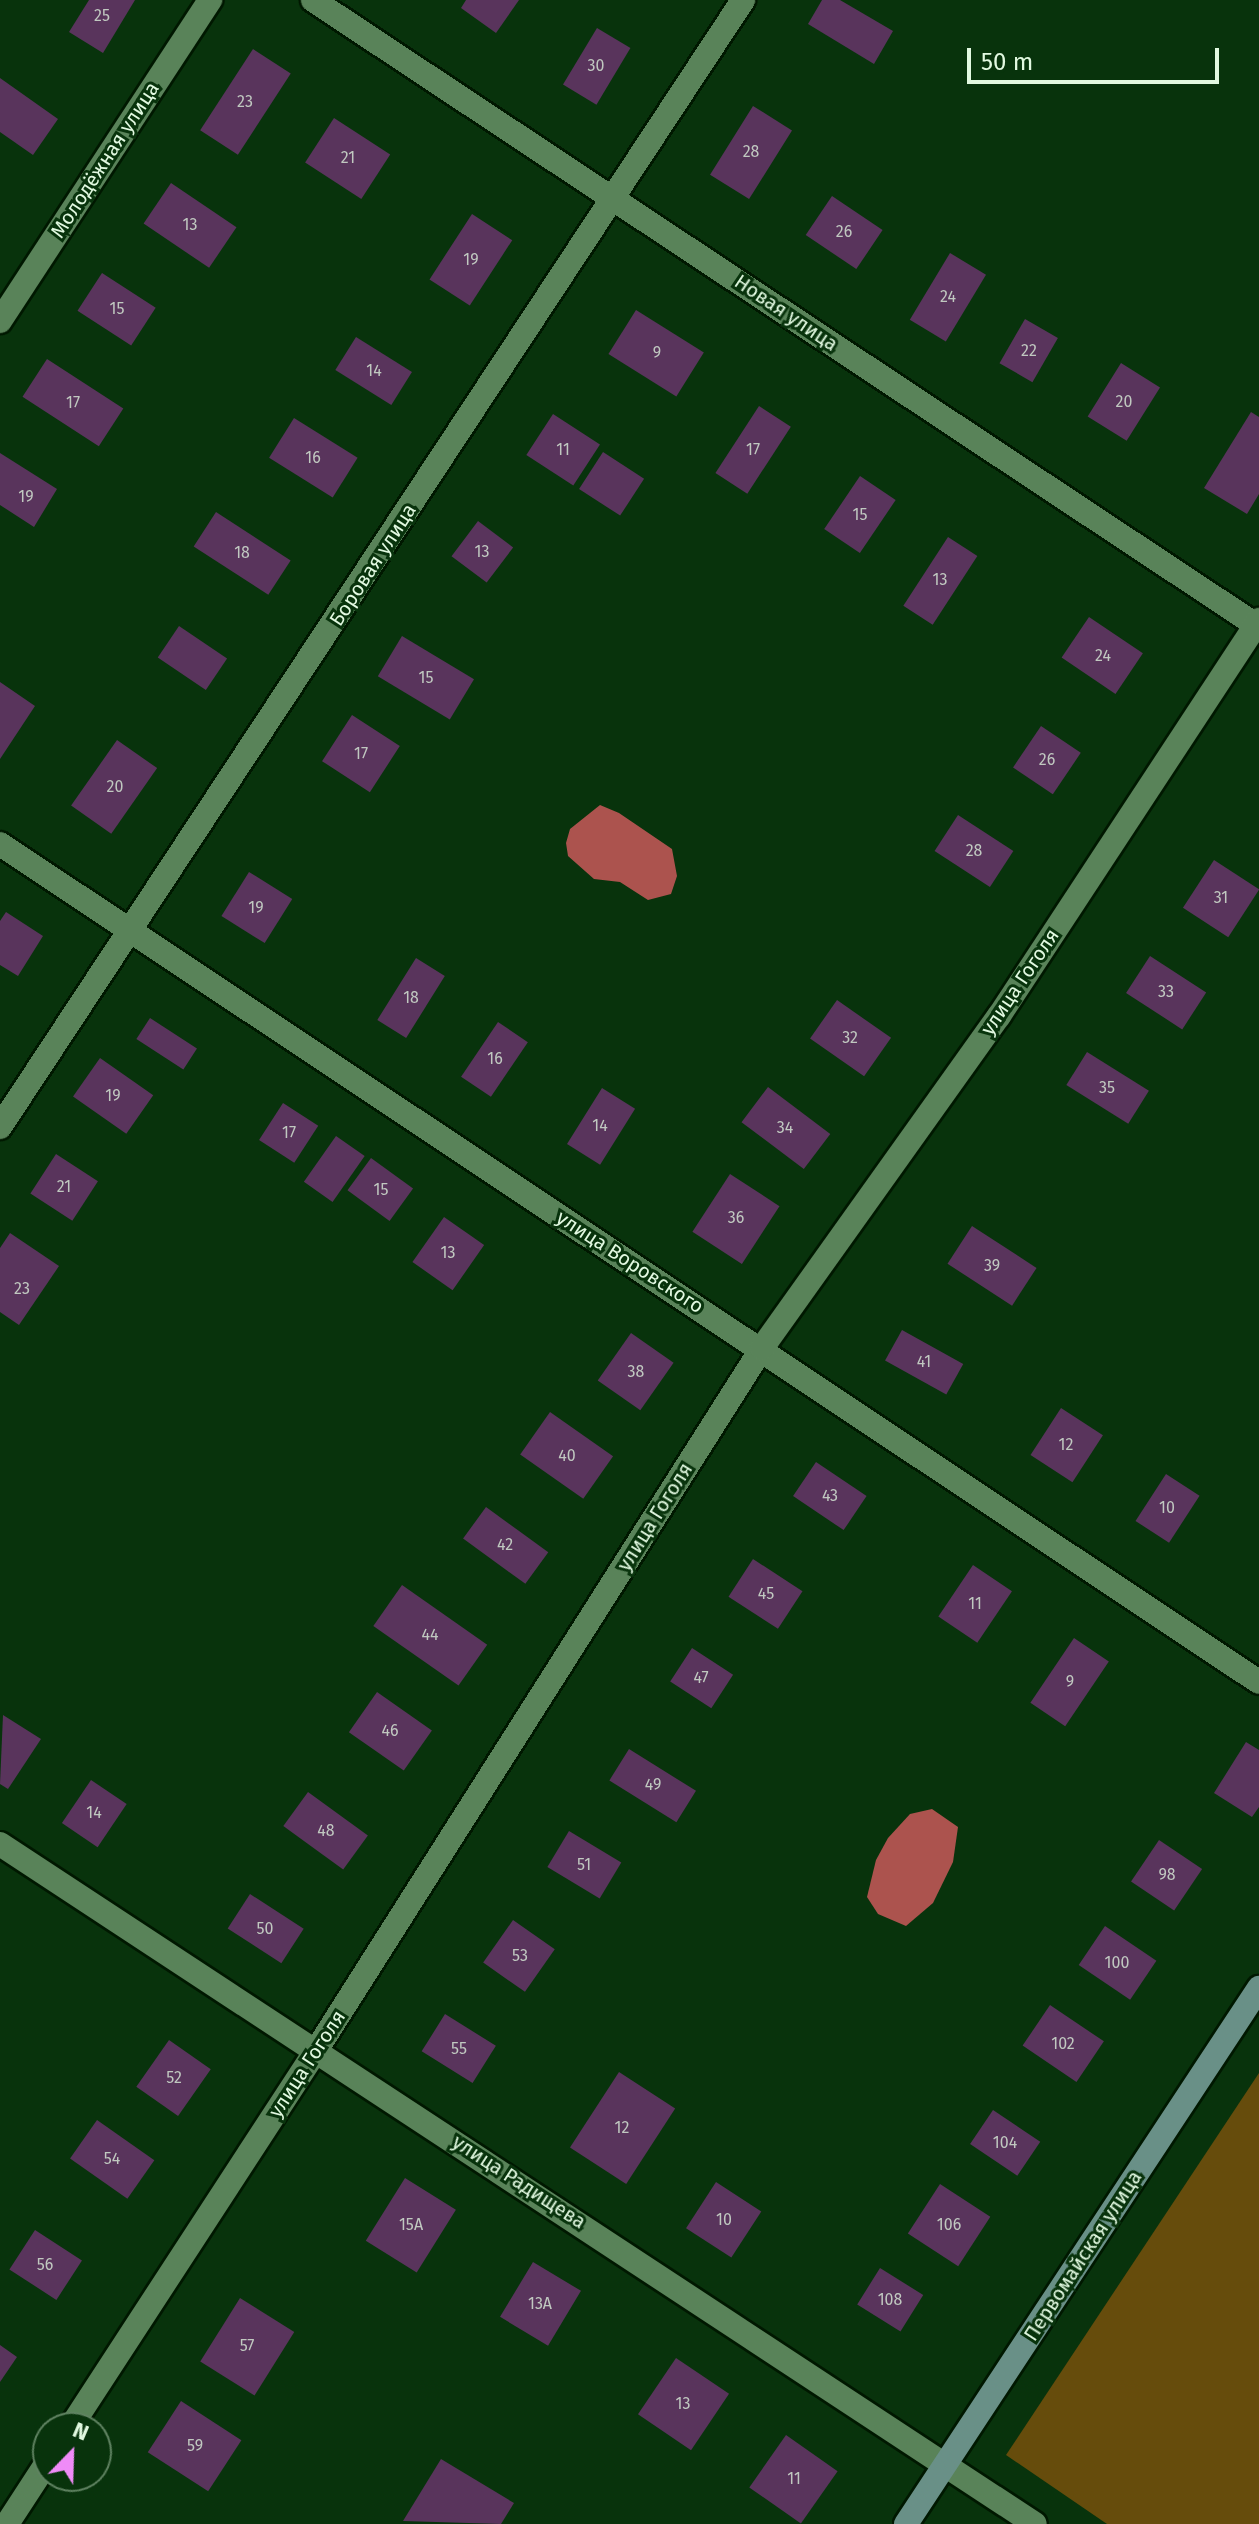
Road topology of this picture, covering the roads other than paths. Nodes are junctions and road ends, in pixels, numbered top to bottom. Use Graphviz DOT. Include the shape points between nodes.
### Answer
graph roads {
  1 [pos="210,0"];
  2 [pos="313,0"];
  3 [pos="743,0"];
  4 [pos="614,198"];
  5 [pos="0,321"];
  6 [pos="1258,624"];
  7 [pos="0,844"];
  8 [pos="132,932"];
  9 [pos="0,1127"];
  10 [pos="762,1348"];
  11 [pos="1259,1682"];
  12 [pos="0,1844"];
  13 [pos="1259,1988"];
  14 [pos="317,2049"];
  15 [pos="80,2412"];
  16 [pos="946,2465"];
  17 [pos="32,2486"];
  18 [pos="7,2524"];
  19 [pos="906,2524"];
  20 [pos="1035,2524"];
  1 -- 5 [label="street, Молодёжная улица"];
  2 -- 4 [label="street, Новая улица"];
  3 -- 4 [label="street, Боровая улица"];
  4 -- 6 [label="street, Новая улица"];
  4 -- 8 [label="street, Боровая улица"];
  6 -- 10 [label="street, улица Гоголя" via="999,1016"];
  7 -- 8 [label="street, улица Воровского"];
  8 -- 9 [label="street, Боровая улица"];
  8 -- 10 [label="street, улица Воровского"];
  10 -- 11 [label="street, улица Воровского"];
  10 -- 14 [label="street, улица Гоголя"];
  12 -- 14 [label="street, улица Радищева"];
  13 -- 16 [label="street, Первомайская улица"];
  14 -- 15 [label="street, улица Гоголя"];
  14 -- 16 [label="street, улица Радищева"];
  16 -- 19 [label="street, Первомайская улица"];
  16 -- 20 [label="street, улица Радищева"];
  17 -- 18 [label="street"];
}
